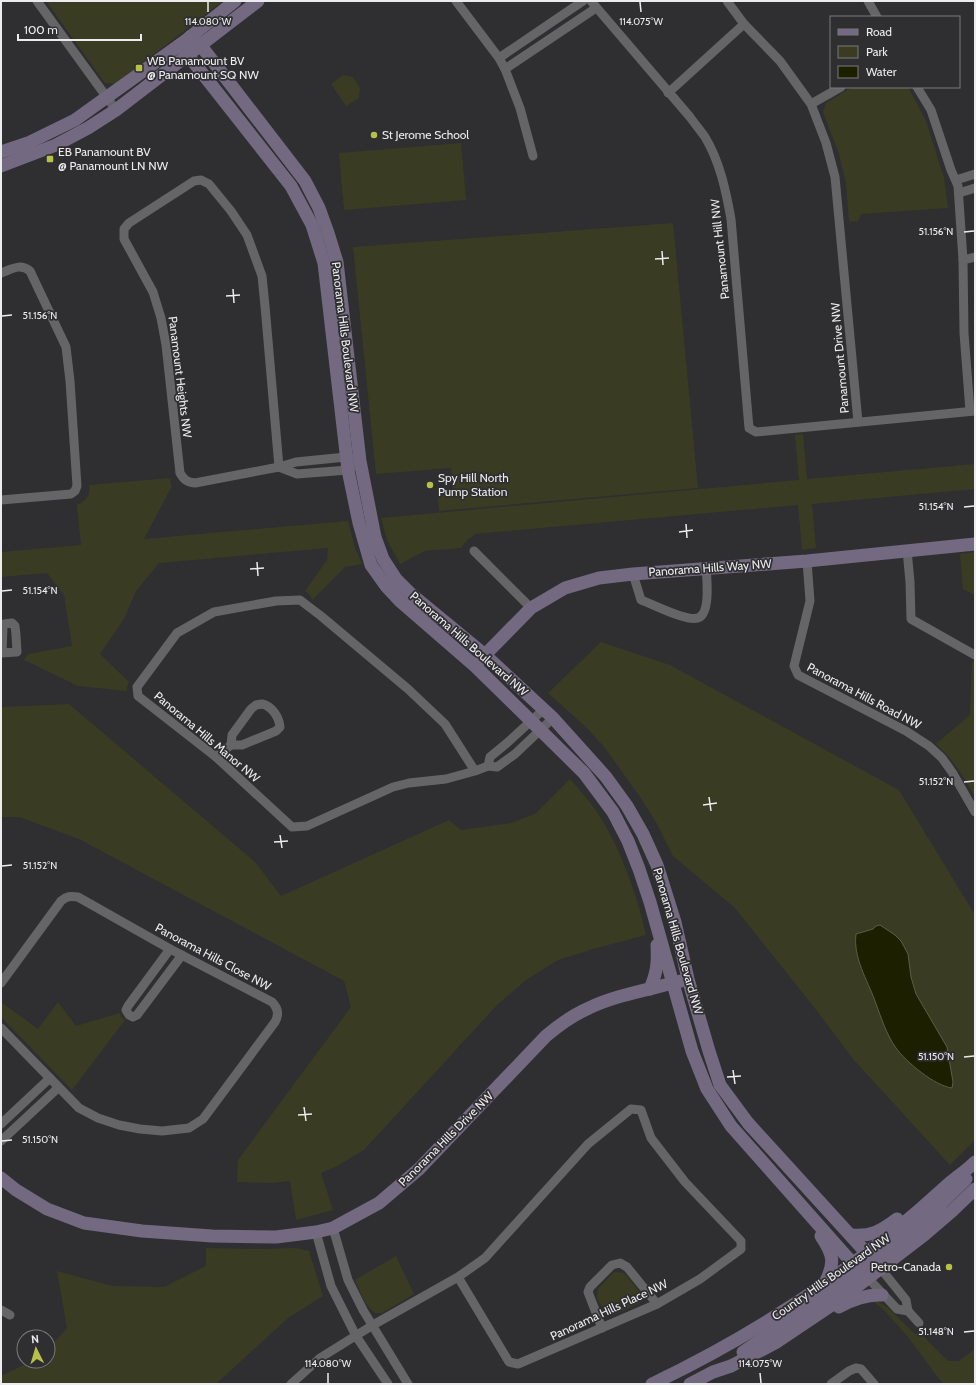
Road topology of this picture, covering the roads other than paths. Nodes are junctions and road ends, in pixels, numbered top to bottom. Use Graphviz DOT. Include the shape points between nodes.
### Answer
graph roads {
  1 [pos="37,1"];
  2 [pos="235,1"];
  3 [pos="456,1"];
  4 [pos="583,1"];
  5 [pos="727,1"];
  6 [pos="868,1"];
  7 [pos="252,3"];
  8 [pos="593,4"];
  9 [pos="876,16"];
  10 [pos="744,24"];
  11 [pos="196,41"];
  12 [pos="180,45"];
  13 [pos="188,55"];
  14 [pos="499,58"];
  15 [pos="505,69"];
  16 [pos="839,88"];
  17 [pos="918,88"];
  18 [pos="668,93"];
  19 [pos="107,98"];
  20 [pos="811,104"];
  21 [pos="116,110"];
  22 [pos="1,152"];
  23 [pos="533,156"];
  24 [pos="1,166"];
  25 [pos="975,174"];
  26 [pos="956,180"];
  27 [pos="975,188"];
  28 [pos="959,193"];
  29 [pos="975,257"];
  30 [pos="963,260"];
  31 [pos="1,273"];
  32 [pos="972,411"];
  33 [pos="858,422"];
  34 [pos="360,461"];
  35 [pos="347,463"];
  36 [pos="278,467"];
  37 [pos="1,500"];
  38 [pos="975,544"];
  39 [pos="907,550"];
  40 [pos="474,551"];
  41 [pos="807,561"];
  42 [pos="706,568"];
  43 [pos="633,574"];
  44 [pos="531,608"];
  45 [pos="486,655"];
  46 [pos="975,655"];
  47 [pos="475,666"];
  48 [pos="548,714"];
  49 [pos="536,725"];
  50 [pos="231,745"];
  51 [pos="216,757"];
  52 [pos="488,766"];
  53 [pos="475,771"];
  54 [pos="975,812"];
  55 [pos="656,925"];
  56 [pos="170,949"];
  57 [pos="182,955"];
  58 [pos="688,980"];
  59 [pos="1,983"];
  60 [pos="673,983"];
  61 [pos="650,989"];
  62 [pos="1,1028"];
  63 [pos="50,1078"];
  64 [pos="58,1088"];
  65 [pos="1,1124"];
  66 [pos="1,1141"];
  67 [pos="975,1162"];
  68 [pos="975,1168"];
  69 [pos="1,1178"];
  70 [pos="951,1182"];
  71 [pos="975,1189"];
  72 [pos="794,1197"];
  73 [pos="333,1228"];
  74 [pos="316,1232"];
  75 [pos="851,1235"];
  76 [pos="875,1262"];
  77 [pos="860,1270"];
  78 [pos="458,1278"];
  79 [pos="825,1283"];
  80 [pos="882,1295"];
  81 [pos="657,1304"];
  82 [pos="1,1310"];
  83 [pos="908,1311"];
  84 [pos="10,1316"];
  85 [pos="919,1323"];
  86 [pos="373,1326"];
  87 [pos="602,1328"];
  88 [pos="356,1336"];
  89 [pos="780,1340"];
  90 [pos="713,1372"];
  91 [pos="291,1384"];
  92 [pos="388,1384"];
  93 [pos="408,1384"];
  94 [pos="652,1384"];
  95 [pos="690,1384"];
  96 [pos="831,1384"];
  97 [pos="874,1384"];
  1 -- 19 [label="street"];
  2 -- 11 [label="street"];
  3 -- 14 [label="street"];
  4 -- 14 [label="street"];
  5 -- 10 [label="street, Panamount Drive NW"];
  6 -- 9 [label="street"];
  7 -- 11 [label="street"];
  8 -- 15 [label="street"];
  8 -- 18 [label="street, Panamount Hill NW"];
  10 -- 18 [label="street"];
  10 -- 20 [label="street, Panamount Drive NW" via="780,61"];
  11 -- 12 [label="street"];
  11 -- 13 [label="street"];
  11 -- 34 [label="street, Panorama Hills Boulevard NW" via="301,176 319,208 337,262"];
  12 -- 13 [label="street, Panorama Hills Boulevard NW"];
  12 -- 19 [label="street"];
  13 -- 21 [label="street"];
  13 -- 35 [label="street, Panorama Hills Boulevard NW" via="291,186 312,224 324,263"];
  14 -- 15 [label="street"];
  15 -- 23 [label="street" via="520,108"];
  16 -- 20 [label="street"];
  17 -- 26 [label="street, Panamount Drive NW" via="931,110"];
  18 -- 33 [label="street, Panamount Hill NW" via="705,138 725,187 731,219 750,428 756,432"];
  19 -- 21 [label="street"];
  19 -- 22 [label="street" via="75,120 28,143"];
  20 -- 33 [label="street, Panamount Drive NW" via="826,143 835,177"];
  21 -- 24 [label="street" via="56,145"];
  25 -- 26 [label="street"];
  26 -- 28 [label="street, Panamount Drive NW"];
  27 -- 28 [label="street"];
  28 -- 30 [label="street, Panamount Drive NW"];
  29 -- 30 [label="street"];
  30 -- 32 [label="street, Panamount Drive NW" via="964,333"];
  31 -- 37 [label="street" via="20,267 26,267 30,271 66,347 77,486 71,494"];
  32 -- 33 [label="street, Panamount Drive NW"];
  34 -- 35 [label="street"];
  34 -- 45 [label="street, Panorama Hills Boulevard NW" via="374,537 383,559 396,579 411,594"];
  35 -- 36 [label="street, Panamount Heights NW" via="296,462"];
  35 -- 47 [label="street, Panorama Hills Boulevard NW" via="359,523 371,565 400,601"];
  36 -- 36 [label="street, Panamount Heights NW" via="195,483 183,479 180,473 161,318 153,292 124,240 124,229 129,223 194,181 201,180 209,184 231,211 247,236 262,276"];
  38 -- 39 [label="street, Panorama Hills Way NW"];
  39 -- 41 [label="street, Panorama Hills Way NW"];
  39 -- 46 [label="street" via="911,620"];
  40 -- 44 [label="street"];
  41 -- 42 [label="street, Panorama Hills Way NW"];
  41 -- 54 [label="street, Panorama Hills Road NW" via="810,601 794,666 798,675 906,731 929,746 952,772"];
  42 -- 43 [label="street, Panorama Hills Way NW"];
  42 -- 43 [label="street" via="706,608 699,618 682,616 641,600"];
  43 -- 44 [label="street, Panorama Hills Way NW" via="599,578 565,588"];
  44 -- 45 [label="street, Panorama Hills Way NW"];
  45 -- 47 [label="street, Panorama Hills Way NW"];
  45 -- 48 [label="street, Panorama Hills Boulevard NW"];
  47 -- 49 [label="street, Panorama Hills Boulevard NW"];
  48 -- 49 [label="street, Panorama Hills Manor NW"];
  48 -- 49 [label="street, Panorama Hills Manor NW"];
  48 -- 58 [label="street, Panorama Hills Boulevard NW" via="606,777 643,834 657,865 675,922"];
  49 -- 52 [label="street, Panorama Hills Manor NW" via="490,757"];
  49 -- 52 [label="street, Panorama Hills Manor NW" via="515,754 497,767"];
  49 -- 55 [label="street, Panorama Hills Boulevard NW" via="584,773 613,812 639,869"];
  50 -- 50 [label="street" via="242,745 276,731 280,727 280,720 266,704 256,705 251,708 232,735"];
  50 -- 51 [label="street"];
  51 -- 53 [label="street, Panorama Hills Manor NW" via="292,827 307,826 394,787 446,779"];
  51 -- 53 [label="street, Panorama Hills Manor NW" via="138,696 137,687 177,632 214,612 276,601 300,600 408,688 440,719"];
  52 -- 53 [label="street, Panorama Hills Manor NW"];
  55 -- 60 [label="street, Panorama Hills Boulevard NW"];
  55 -- 61 [label="street" via="658,961"];
  56 -- 57 [label="street, Panorama Hills Close NW"];
  56 -- 57 [label="street" via="128,1006 126,1010 129,1015 137,1015"];
  56 -- 59 [label="street, Panorama Hills Close NW" via="78,897 66,897"];
  57 -- 64 [label="street, Panorama Hills Close NW" via="272,1002 278,1012 275,1022 203,1119 189,1128 162,1131 119,1125 79,1108"];
  58 -- 60 [label="street, Panorama Hills Drive NW"];
  58 -- 75 [label="street, Panorama Hills Boulevard NW" via="720,1085 748,1123"];
  60 -- 61 [label="street, Panorama Hills Drive NW"];
  60 -- 72 [label="street, Panorama Hills Boulevard NW" via="692,1051 707,1089 731,1126"];
  61 -- 73 [label="street, Panorama Hills Drive NW" via="590,1008 563,1023 546,1036 419,1169 379,1203"];
  62 -- 63 [label="street, Panorama Hills Close NW"];
  63 -- 64 [label="street, Panorama Hills Close NW"];
  63 -- 65 [label="street"];
  64 -- 66 [label="street"];
  67 -- 70 [label="street, Country Hills Boulevard NW"];
  68 -- 76 [label="street" via="953,1193"];
  69 -- 74 [label="street, Panorama Hills Drive NW" via="47,1209 84,1223 142,1231 212,1236 276,1237"];
  70 -- 75 [label="street" via="938,1188 883,1229 866,1236"];
  70 -- 76 [label="street, Country Hills Boulevard NW" via="915,1215"];
  71 -- 76 [label="street, Country Hills Boulevard NW" via="930,1230"];
  72 -- 77 [label="street, Panorama Hills Boulevard NW"];
  72 -- 79 [label="street" via="829,1247 832,1263"];
  73 -- 74 [label="street, Panorama Hills Drive NW"];
  73 -- 86 [label="street" via="348,1280"];
  74 -- 88 [label="street" via="331,1286"];
  75 -- 76 [label="street, Panorama Hills Boulevard NW"];
  76 -- 77 [label="street, Country Hills Boulevard NW"];
  76 -- 77 [label="street" via="866,1262"];
  76 -- 83 [label="street" via="906,1300"];
  77 -- 79 [label="street, Country Hills Boulevard NW"];
  77 -- 80 [label="street"];
  77 -- 89 [label="street, Country Hills Boulevard NW"];
  77 -- 90 [label="street"];
  78 -- 81 [label="street, Panorama Hills Place NW" via="484,1258 588,1144 631,1110 641,1110 651,1138 686,1182 741,1241 741,1249 729,1258 700,1279"];
  78 -- 86 [label="street, Panorama Hills Place NW"];
  78 -- 87 [label="street, Panorama Hills Place NW" via="509,1362 518,1364"];
  79 -- 94 [label="street, Country Hills Boulevard NW" via="746,1334"];
  80 -- 83 [label="street" via="897,1309"];
  80 -- 89 [label="street" via="870,1295 845,1303"];
  81 -- 87 [label="street, Panorama Hills Place NW"];
  81 -- 87 [label="street" via="627,1267 620,1263 612,1265 588,1292"];
  82 -- 84 [label="street"];
  83 -- 85 [label="street"];
  86 -- 88 [label="street, Panorama Hills Place NW"];
  86 -- 93 [label="street"];
  88 -- 91 [label="street, Panorama Hills Place NW" via="320,1358"];
  88 -- 92 [label="street"];
  89 -- 90 [label="street, Country Hills Boulevard NW" via="731,1366"];
  90 -- 95 [label="street, Country Hills Boulevard NW"];
  96 -- 97 [label="street" via="856,1368 861,1369"];
}
